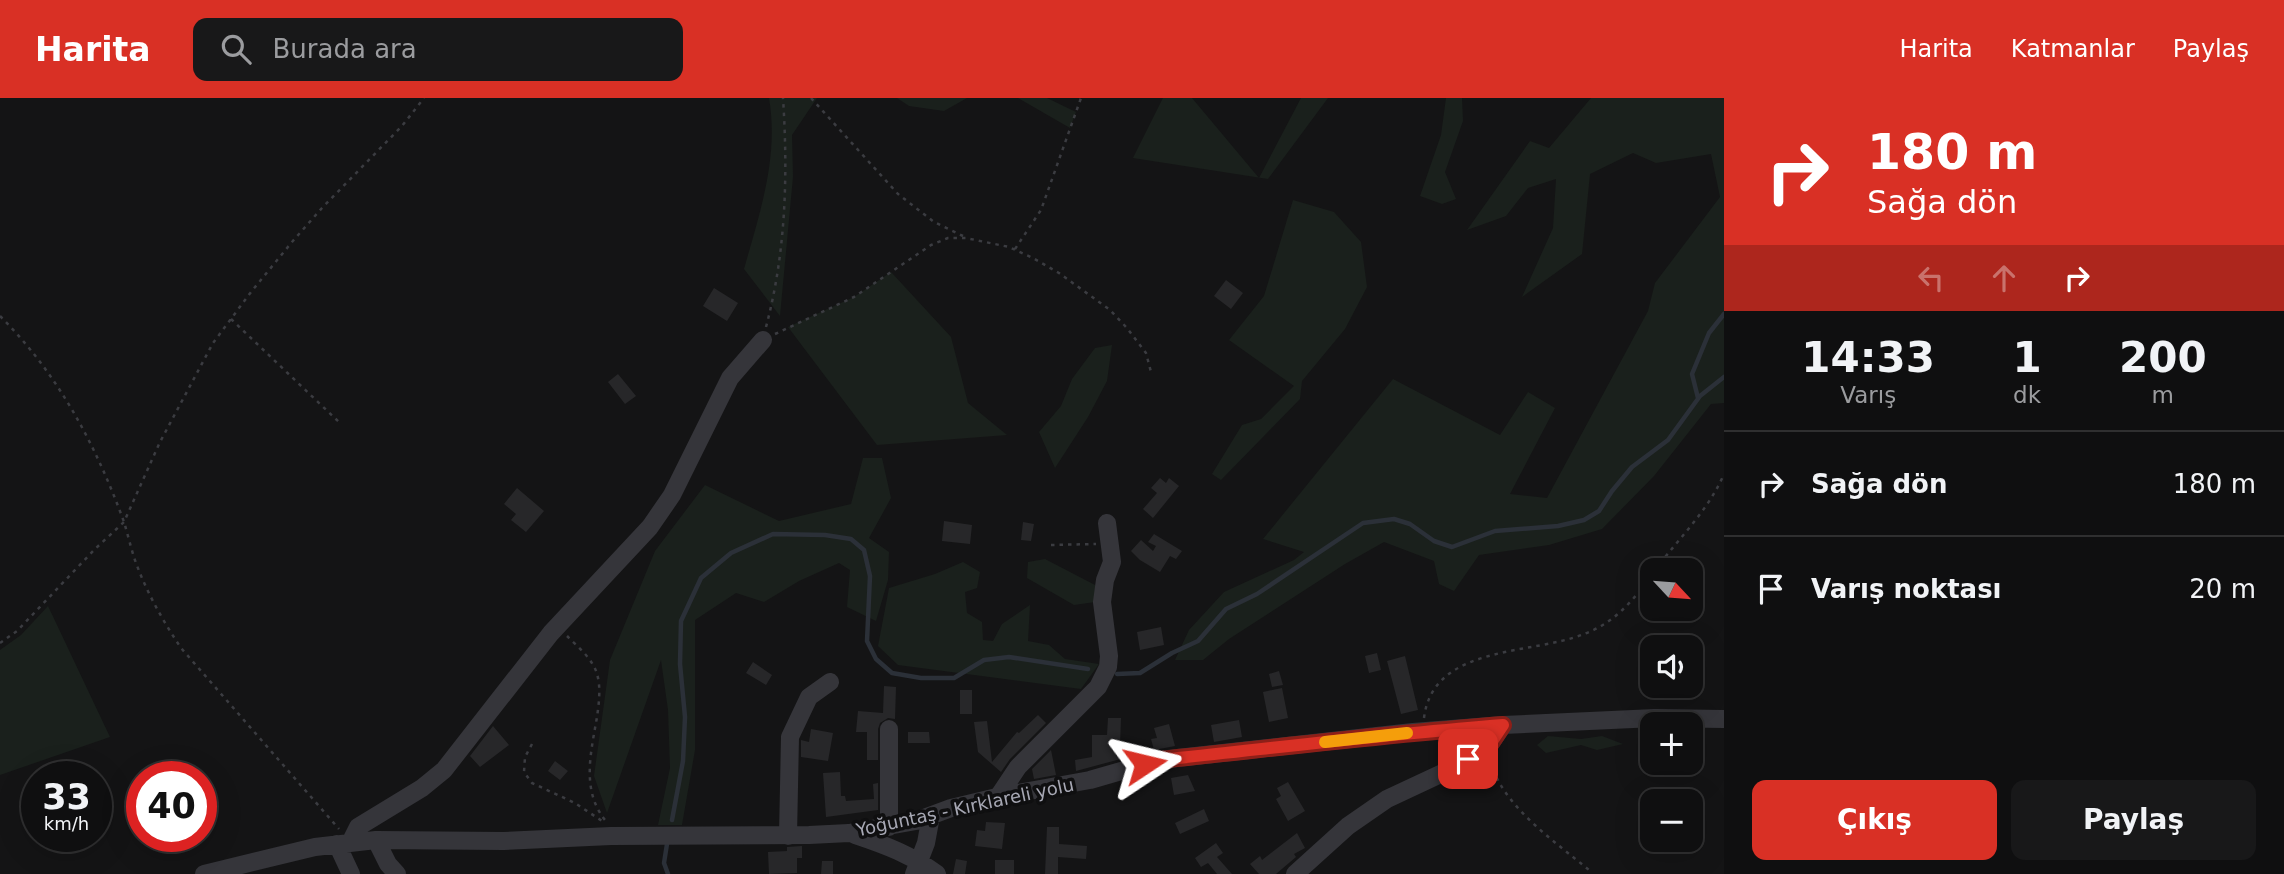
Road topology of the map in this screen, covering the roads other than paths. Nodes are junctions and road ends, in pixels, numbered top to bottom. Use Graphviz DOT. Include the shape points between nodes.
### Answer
graph roads {
  1 [pos="763,340"];
  2 [pos="1107,523"];
  3 [pos="830,682"];
  4 [pos="1724,719"];
  5 [pos="1503,725"];
  6 [pos="889,729"];
  7 [pos="998,797"];
  8 [pos="931,816"];
  9 [pos="889,827"];
  10 [pos="849,833"];
  11 [pos="788,836"];
  12 [pos="376,840"];
  13 [pos="344,843"];
  14 [pos="917,867"];
  15 [pos="204,874"];
  16 [pos="351,874"];
  17 [pos="397,874"];
  18 [pos="937,874"];
  19 [pos="1295,874"];
  1 -- 13 [label="street" via="730,378 672,495 650,527 557,627 444,769 358,827"];
  2 -- 7 [label="street" via="1112,562 1102,602 1108,667 1098,687 1018,767"];
  3 -- 11 [label="street" via="809,697 790,737"];
  4 -- 5 [label="street, Yoğuntaş - Kırklareli yolu"];
  5 -- 7 [label="street, Yoğuntaş - Kırklareli yolu" via="1159,760 1090,780"];
  5 -- 19 [label="street" via="1485,749 1388,799 1348,826"];
  6 -- 9 [label="street"];
  7 -- 8 [label="street, Yoğuntaş - Kırklareli yolu"];
  8 -- 9 [label="street, Yoğuntaş - Kırklareli yolu"];
  8 -- 14 [label="street"];
  9 -- 10 [label="street, Yoğuntaş - Kırklareli yolu"];
  10 -- 11 [label="street, Yoğuntaş - Kırklareli yolu"];
  10 -- 14 [label="street" via="896,849"];
  11 -- 12 [label="street, Yoğuntaş - Kırklareli yolu"];
  12 -- 13 [label="street, Yoğuntaş - Kırklareli yolu"];
  12 -- 17 [label="street"];
  13 -- 15 [label="street, Yoğuntaş - Kırklareli yolu"];
  13 -- 16 [label="street"];
  14 -- 18 [label="street"];
}
